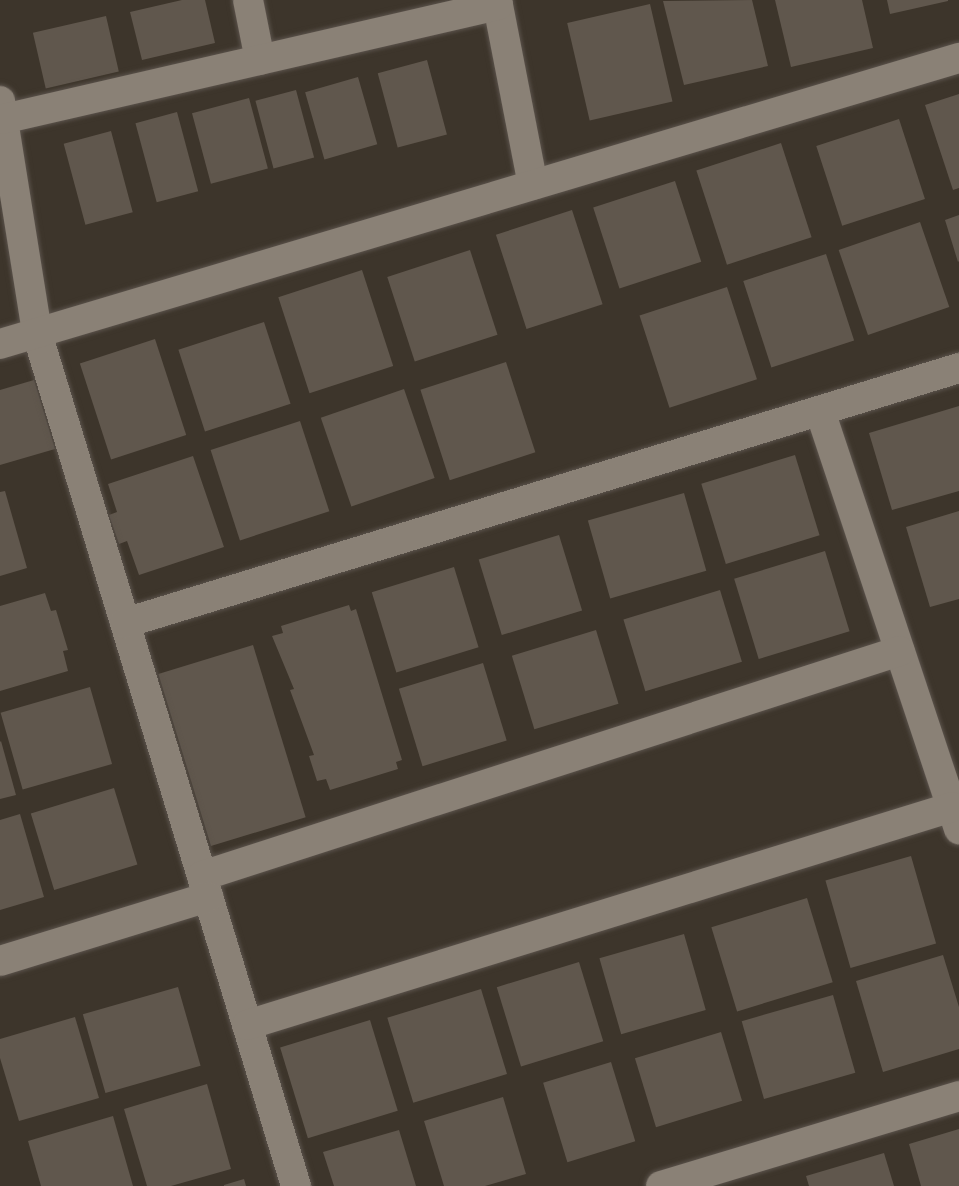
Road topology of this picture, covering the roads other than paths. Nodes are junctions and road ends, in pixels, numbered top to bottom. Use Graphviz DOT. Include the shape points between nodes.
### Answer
graph roads {
  1 [pos="248,0"];
  2 [pos="497,2"];
  3 [pos="959,58"];
  4 [pos="260,60"];
  5 [pos="1,110"];
  6 [pos="533,185"];
  7 [pos="37,333"];
  8 [pos="0,344"];
  9 [pos="959,368"];
  10 [pos="820,411"];
  11 [pos="125,623"];
  12 [pos="900,651"];
  13 [pos="956,818"];
  14 [pos="205,886"];
  15 [pos="0,961"];
  16 [pos="247,1025"];
  17 [pos="959,1096"];
  18 [pos="296,1186"];
  19 [pos="661,1186"];
  1 -- 4 [label="street"];
  2 -- 4 [label="street"];
  2 -- 6 [label="street"];
  3 -- 6 [label="street"];
  4 -- 5 [label="street"];
  5 -- 7 [label="street"];
  6 -- 7 [label="street"];
  7 -- 8 [label="street"];
  7 -- 11 [label="street"];
  9 -- 10 [label="street"];
  10 -- 11 [label="street"];
  10 -- 12 [label="street"];
  11 -- 14 [label="street"];
  12 -- 13 [label="street"];
  12 -- 14 [label="street"];
  13 -- 16 [label="street"];
  14 -- 15 [label="street"];
  14 -- 16 [label="street"];
  16 -- 18 [label="street"];
  17 -- 19 [label="street"];
}
